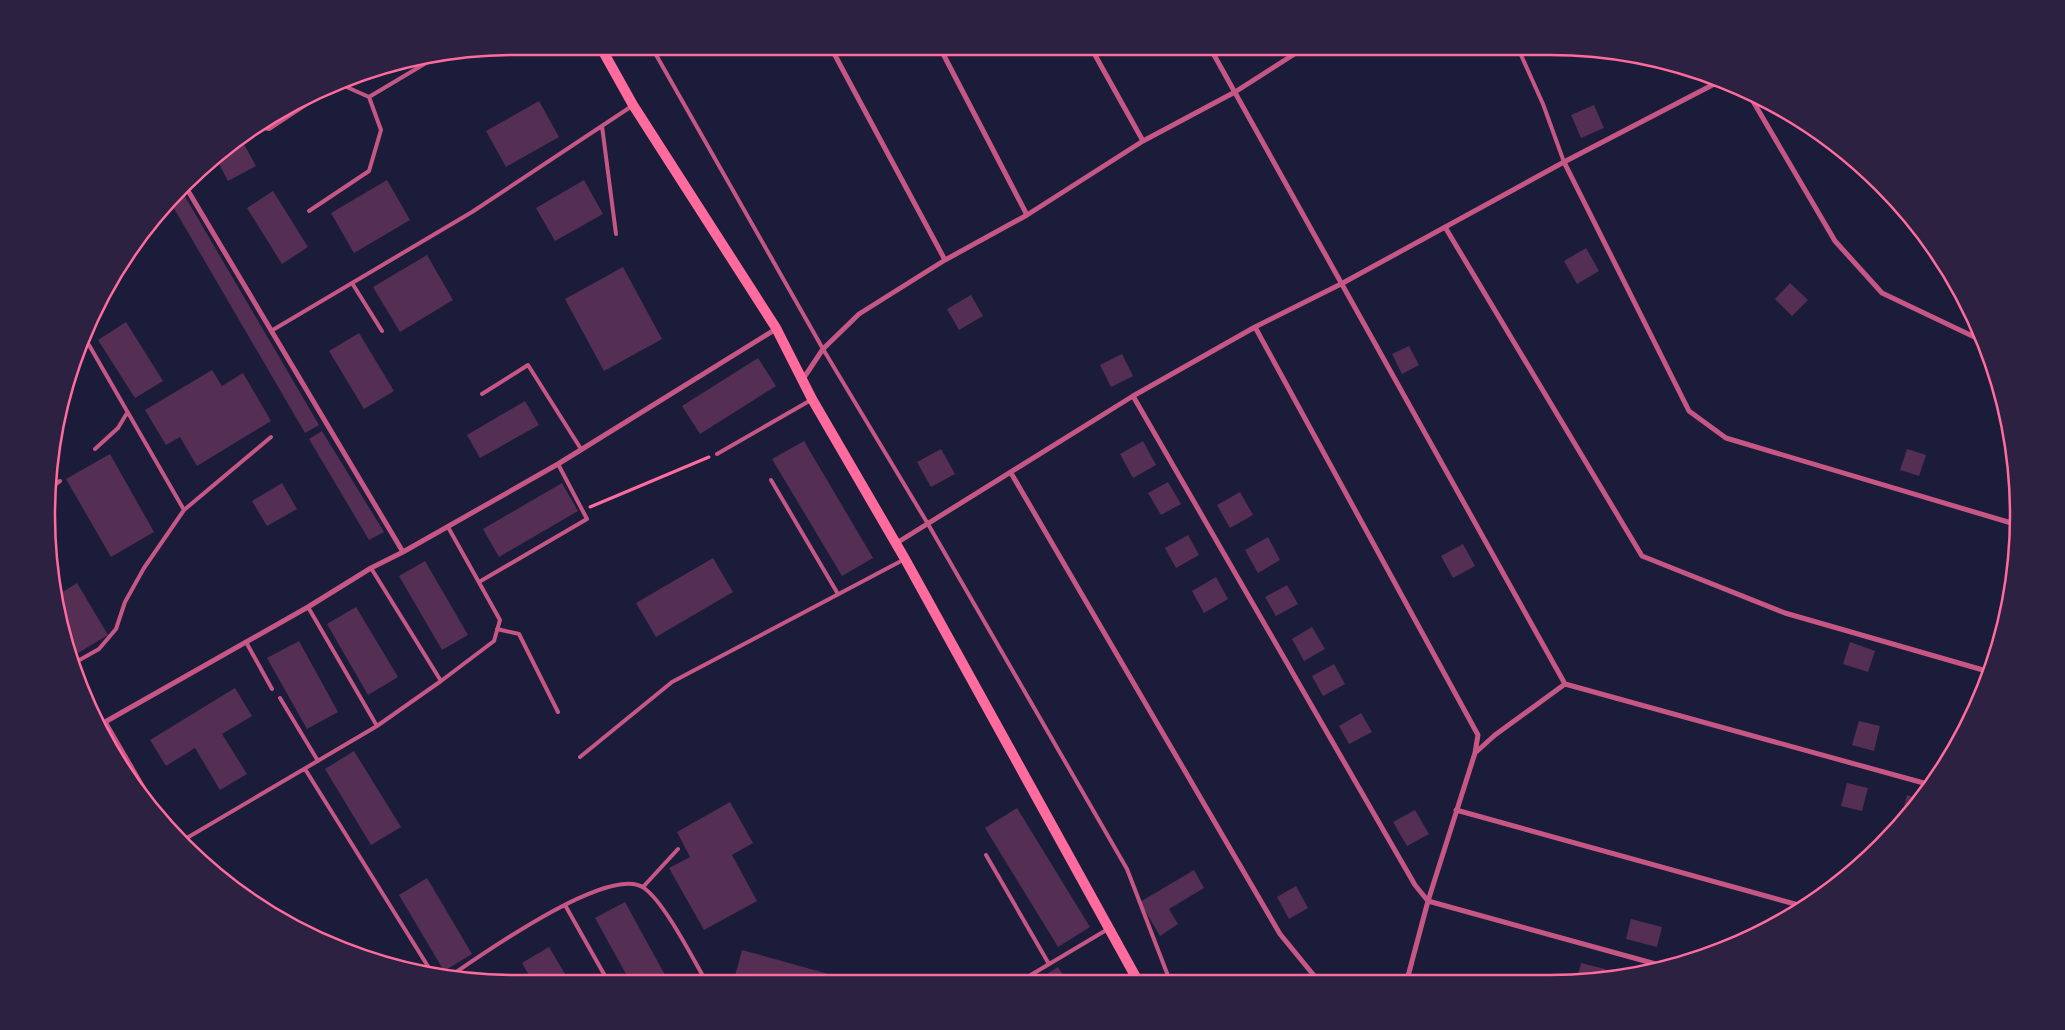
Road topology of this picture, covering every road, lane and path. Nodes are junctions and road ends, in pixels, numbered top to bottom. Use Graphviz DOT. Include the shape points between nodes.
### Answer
graph roads {
  1 [pos="605,55"];
  2 [pos="656,55"];
  3 [pos="835,55"];
  4 [pos="944,55"];
  5 [pos="1095,55"];
  6 [pos="1214,55"];
  7 [pos="1293,55"];
  8 [pos="1521,55"];
  9 [pos="424,64"];
  10 [pos="1713,85"];
  11 [pos="347,87"];
  12 [pos="1235,92"];
  13 [pos="369,97"];
  14 [pos="1754,102"];
  15 [pos="633,105"];
  16 [pos="299,109"];
  17 [pos="602,126"];
  18 [pos="266,128"];
  19 [pos="1143,141"];
  20 [pos="1564,162"];
  21 [pos="189,192"];
  22 [pos="309,211"];
  23 [pos="1027,215"];
  24 [pos="1445,228"];
  25 [pos="616,234"];
  26 [pos="945,260"];
  27 [pos="352,283"];
  28 [pos="1342,284"];
  29 [pos="1256,327"];
  30 [pos="776,328"];
  31 [pos="272,331"];
  32 [pos="382,331"];
  33 [pos="1974,337"];
  34 [pos="89,345"];
  35 [pos="823,349"];
  36 [pos="803,379"];
  37 [pos="482,394"];
  38 [pos="1133,396"];
  39 [pos="812,399"];
  40 [pos="127,413"];
  41 [pos="271,437"];
  42 [pos="95,450"];
  43 [pos="581,450"];
  44 [pos="717,454"];
  45 [pos="558,464"];
  46 [pos="1011,473"];
  47 [pos="771,480"];
  48 [pos="60,481"];
  49 [pos="56,484"];
  50 [pos="184,510"];
  51 [pos="583,510"];
  52 [pos="2010,523"];
  53 [pos="928,524"];
  54 [pos="448,527"];
  55 [pos="895,544"];
  56 [pos="403,552"];
  57 [pos="904,559"];
  58 [pos="371,568"];
  59 [pos="479,582"];
  60 [pos="838,594"];
  61 [pos="308,607"];
  62 [pos="497,629"];
  63 [pos="246,642"];
  64 [pos="78,661"];
  65 [pos="1983,670"];
  66 [pos="442,681"];
  67 [pos="1565,684"];
  68 [pos="272,689"];
  69 [pos="280,698"];
  70 [pos="558,712"];
  71 [pos="106,722"];
  72 [pos="377,726"];
  73 [pos="1475,753"];
  74 [pos="580,757"];
  75 [pos="318,761"];
  76 [pos="305,769"];
  77 [pos="135,774"];
  78 [pos="1924,783"];
  79 [pos="1456,810"];
  80 [pos="188,838"];
  81 [pos="678,849"];
  82 [pos="986,855"];
  83 [pos="643,887"];
  84 [pos="1428,901"];
  85 [pos="1795,904"];
  86 [pos="565,905"];
  87 [pos="1108,929"];
  88 [pos="1652,963"];
  89 [pos="1049,964"];
  90 [pos="428,967"];
  91 [pos="458,971"];
  92 [pos="604,975"];
  93 [pos="702,975"];
  94 [pos="1031,975"];
  95 [pos="1134,975"];
  96 [pos="1168,975"];
  97 [pos="1314,975"];
  98 [pos="1408,975"];
  1 -- 15 [label="main road"];
  2 -- 35 [label="lane"];
  3 -- 26 [label="street"];
  4 -- 23 [label="street"];
  5 -- 19 [label="street"];
  6 -- 12 [label="street"];
  7 -- 12 [label="street"];
  8 -- 20 [label="lane"];
  9 -- 13 [label="lane"];
  10 -- 20 [label="street"];
  11 -- 13 [label="lane"];
  12 -- 19 [label="street"];
  12 -- 28 [label="street"];
  13 -- 22 [label="lane" via="381,130 370,171"];
  14 -- 33 [label="street" via="1835,241 1882,293"];
  15 -- 17 [label="lane"];
  15 -- 30 [label="main road"];
  16 -- 18 [label="lane"];
  17 -- 25 [label="lane"];
  17 -- 27 [label="lane" via="472,212"];
  19 -- 23 [label="street"];
  20 -- 24 [label="street"];
  20 -- 52 [label="street" via="1689,411 1726,438"];
  21 -- 31 [label="street"];
  23 -- 26 [label="street"];
  24 -- 28 [label="street"];
  24 -- 65 [label="street" via="1642,556 1785,613"];
  26 -- 35 [label="street" via="859,314"];
  27 -- 31 [label="lane"];
  27 -- 32 [label="lane"];
  28 -- 29 [label="street"];
  28 -- 67 [label="street"];
  29 -- 38 [label="street"];
  29 -- 73 [label="street" via="1478,735"];
  30 -- 36 [label="main road"];
  30 -- 43 [label="street"];
  31 -- 56 [label="street"];
  34 -- 40 [label="lane"];
  35 -- 36 [label="street"];
  35 -- 53 [label="lane"];
  36 -- 39 [label="main road"];
  37 -- 43 [label="lane" via="528,365"];
  38 -- 46 [label="street"];
  38 -- 84 [label="street" via="1415,886"];
  39 -- 44 [label="lane"];
  39 -- 55 [label="main road"];
  40 -- 42 [label="lane" via="118,428"];
  40 -- 50 [label="lane"];
  41 -- 50 [label="lane"];
  43 -- 45 [label="street"];
  44 -- 51 [label="path"];
  45 -- 51 [label="lane"];
  45 -- 54 [label="street"];
  46 -- 53 [label="street"];
  46 -- 97 [label="street" via="1280,934"];
  47 -- 60 [label="lane"];
  48 -- 49 [label="lane"];
  50 -- 64 [label="lane" via="144,568 125,602 116,629 99,649"];
  51 -- 59 [label="lane" via="588,519"];
  53 -- 55 [label="street"];
  53 -- 96 [label="lane" via="1127,869"];
  54 -- 56 [label="street"];
  54 -- 59 [label="lane"];
  55 -- 57 [label="main road"];
  56 -- 58 [label="street"];
  57 -- 60 [label="lane"];
  57 -- 87 [label="main road"];
  58 -- 61 [label="street"];
  58 -- 66 [label="lane"];
  59 -- 62 [label="lane" via="500,620"];
  60 -- 74 [label="lane" via="672,682"];
  61 -- 63 [label="street"];
  61 -- 72 [label="lane"];
  62 -- 66 [label="lane" via="494,641"];
  62 -- 70 [label="lane" via="519,634"];
  63 -- 68 [label="lane"];
  63 -- 71 [label="street"];
  66 -- 72 [label="lane"];
  67 -- 73 [label="street"];
  67 -- 78 [label="street"];
  69 -- 75 [label="lane"];
  71 -- 77 [label="street"];
  72 -- 75 [label="lane"];
  73 -- 79 [label="street"];
  75 -- 76 [label="lane"];
  76 -- 80 [label="lane"];
  76 -- 90 [label="lane"];
  79 -- 84 [label="street"];
  79 -- 85 [label="street"];
  81 -- 83 [label="lane"];
  82 -- 89 [label="lane"];
  83 -- 86 [label="lane" via="624,882 580,896"];
  83 -- 93 [label="lane" via="660,904"];
  84 -- 88 [label="street"];
  84 -- 98 [label="street"];
  86 -- 91 [label="lane"];
  86 -- 92 [label="lane"];
  87 -- 89 [label="lane"];
  87 -- 95 [label="main road"];
  89 -- 94 [label="lane"];
}
